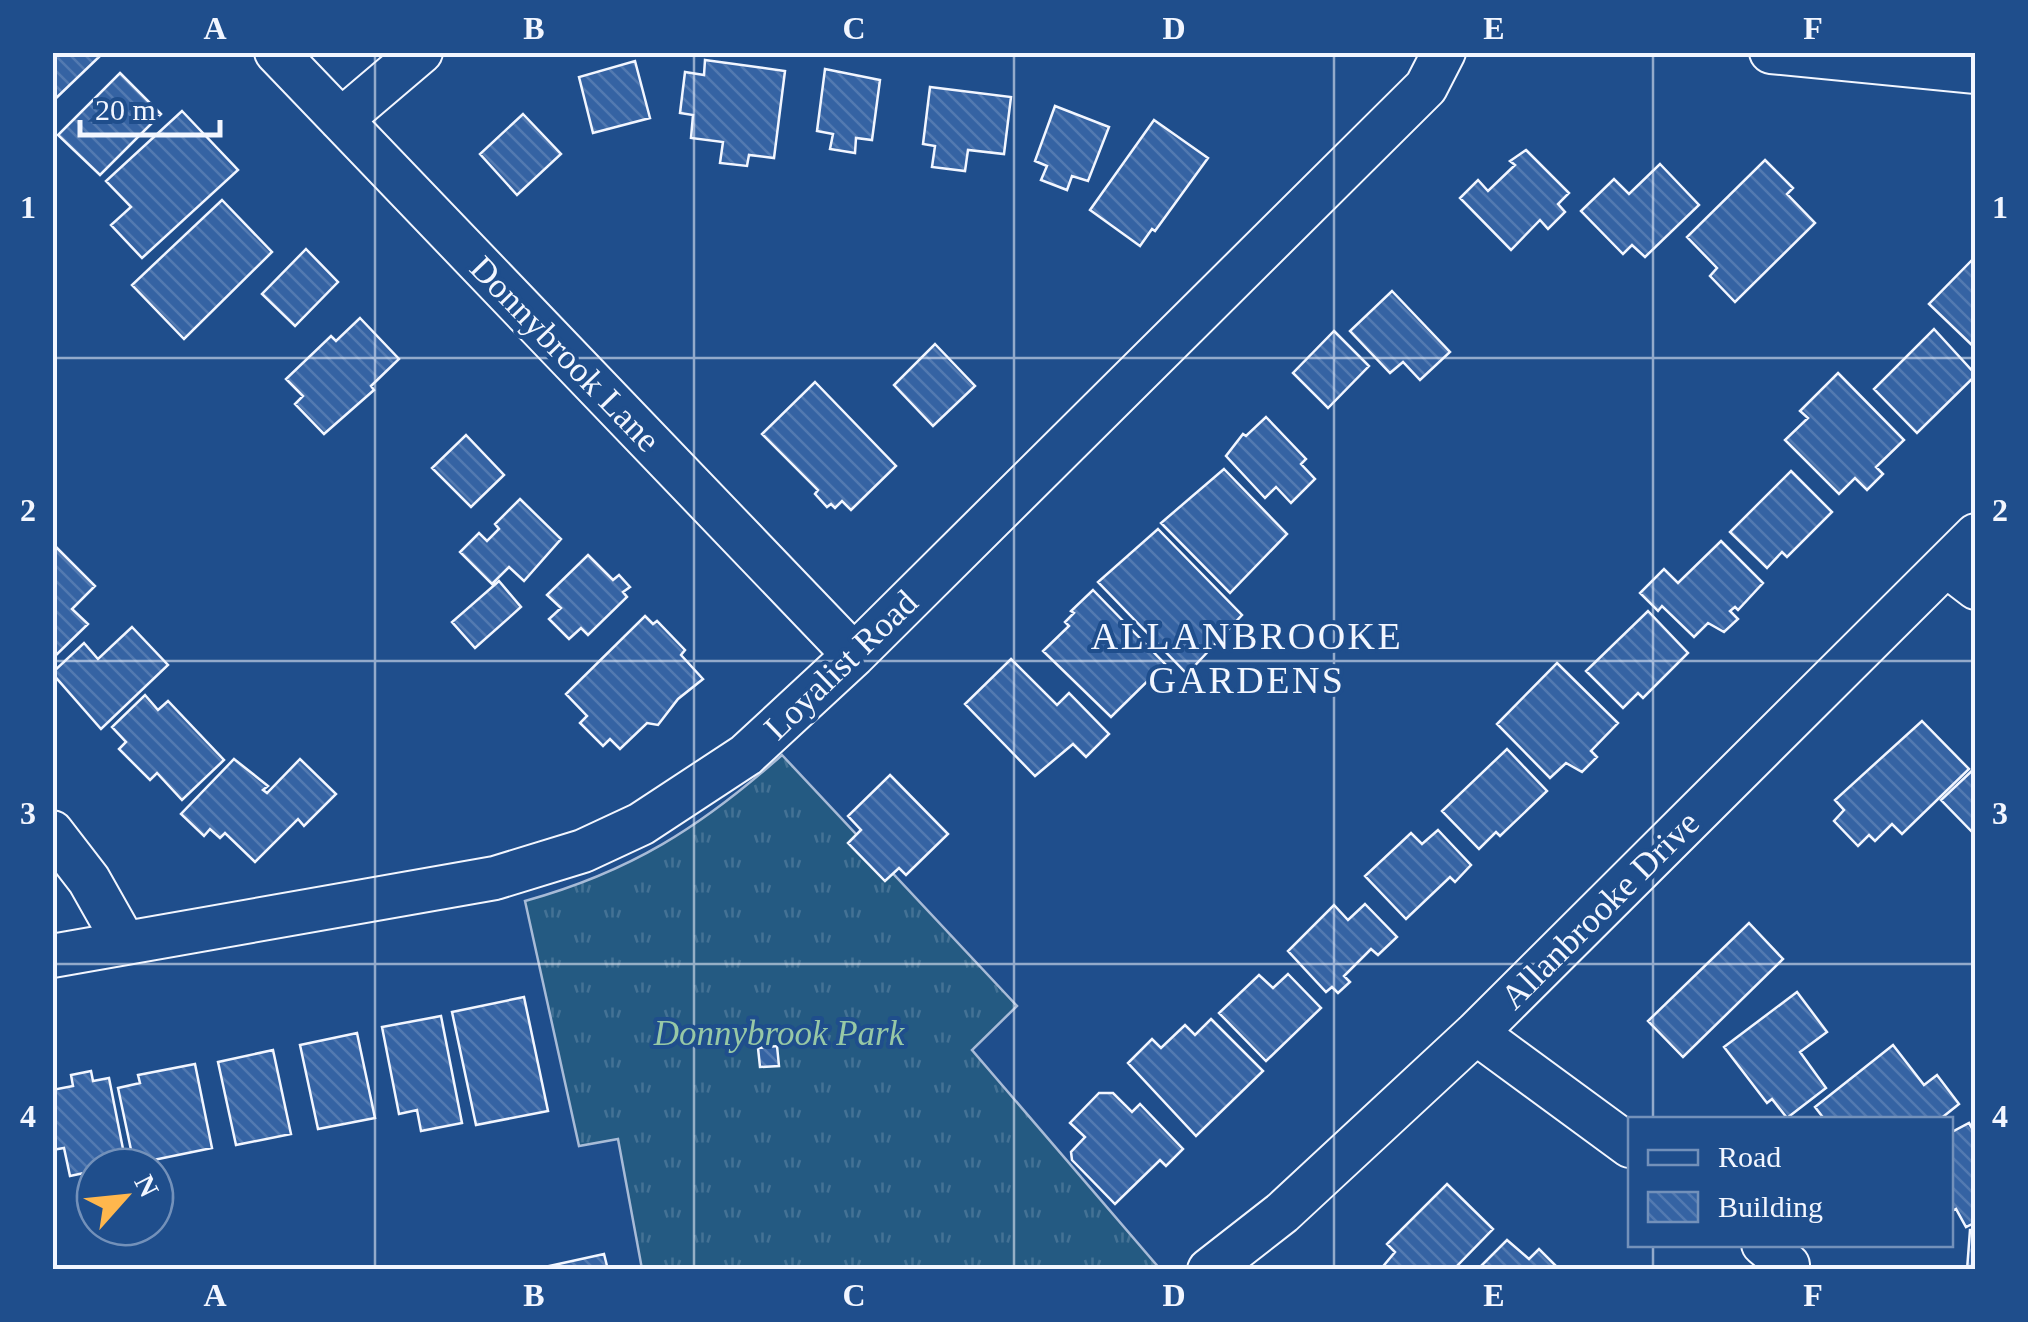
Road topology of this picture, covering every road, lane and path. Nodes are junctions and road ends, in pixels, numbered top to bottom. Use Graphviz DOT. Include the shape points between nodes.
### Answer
graph roads {
  1 [pos="276,52"];
  2 [pos="420,52"];
  3 [pos="1444,52"];
  4 [pos="1771,52"];
  5 [pos="1976,72"];
  6 [pos="341,120"];
  7 [pos="1966,562"];
  8 [pos="854,655"];
  9 [pos="52,832"];
  10 [pos="124,942"];
  11 [pos="52,956"];
  12 [pos="1476,1033"];
  13 [pos="1628,1145"];
  14 [pos="1209,1270"];
  1 -- 6 [label="street, Donnybrook Lane"];
  2 -- 6 [label="street"];
  3 -- 8 [label="street, Loyalist Road" via="1426,86"];
  4 -- 5 [label="street"];
  6 -- 8 [label="street, Donnybrook Lane"];
  7 -- 12 [label="street, Allanbrooke Drive"];
  8 -- 10 [label="street, Loyalist Road" via="746,754 641,824 582,851 495,878"];
  9 -- 10 [label="street"];
  10 -- 11 [label="street, Loyalist Road"];
  12 -- 13 [label="street"];
  12 -- 14 [label="street, Allanbrooke Drive" via="1282,1213"];
}
